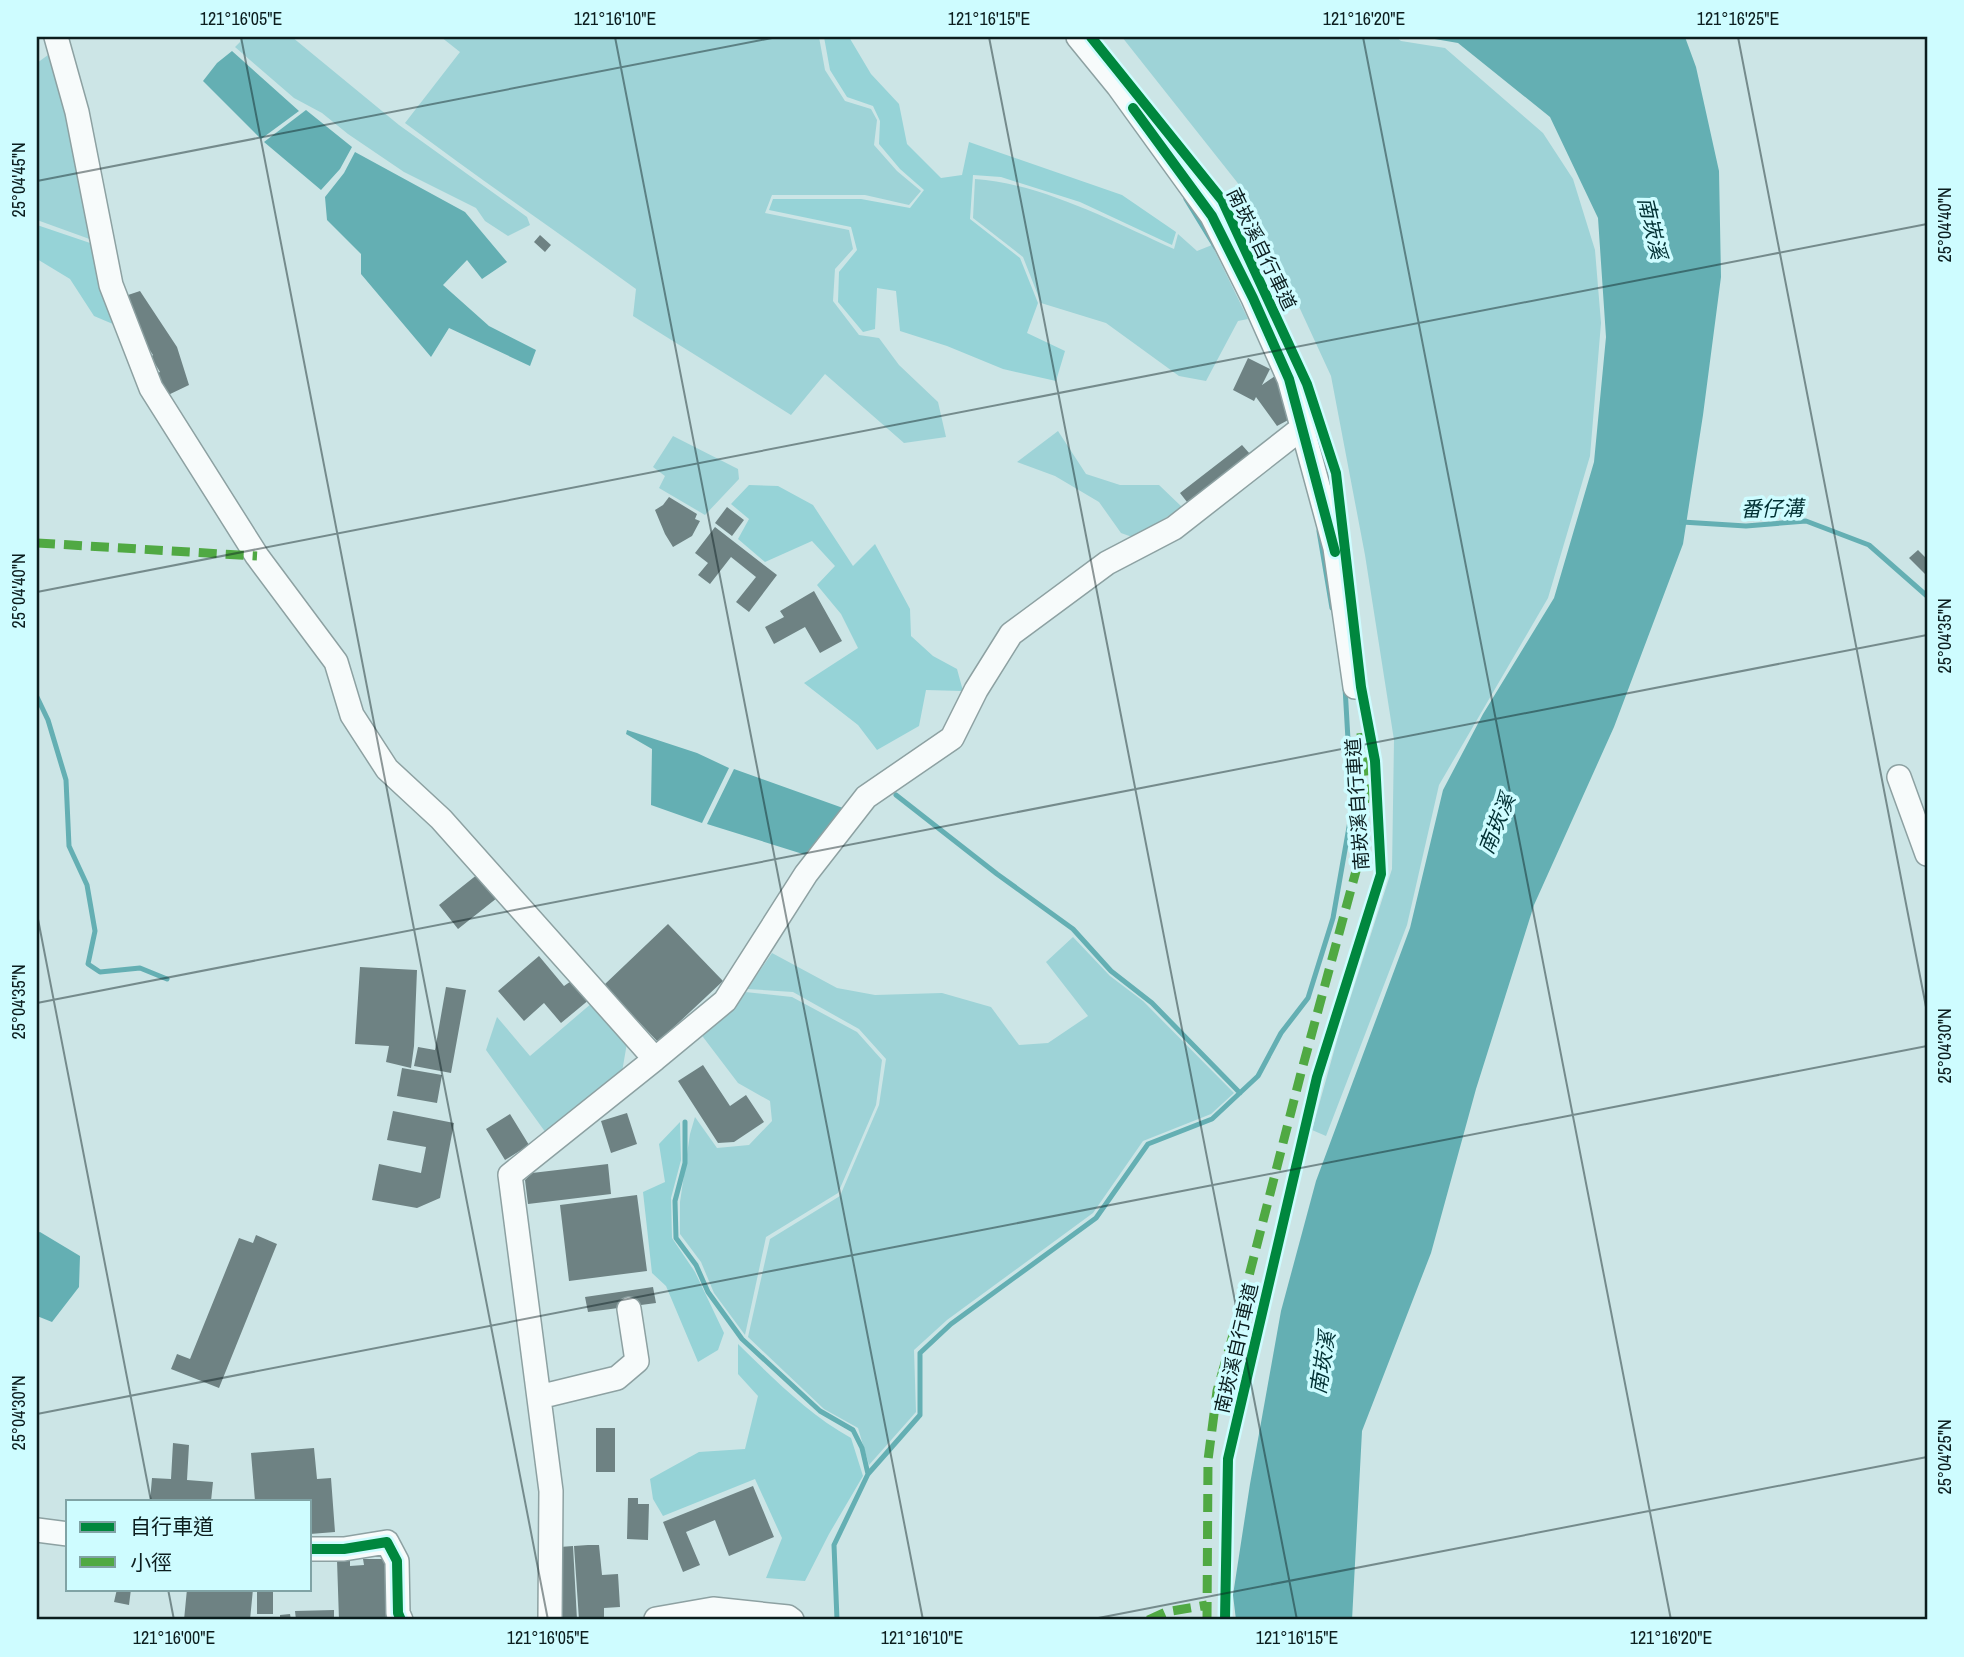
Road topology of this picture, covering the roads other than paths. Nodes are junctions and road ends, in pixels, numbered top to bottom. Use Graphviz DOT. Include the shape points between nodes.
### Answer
graph roads {
  1 [pos="40,37"];
  2 [pos="56,37"];
  3 [pos="1078,37"];
  4 [pos="37,42"];
  5 [pos="1303,427"];
  6 [pos="1354,687"];
  7 [pos="1899,777"];
  8 [pos="1927,854"];
  9 [pos="655,1059"];
  10 [pos="629,1310"];
  11 [pos="539,1397"];
  12 [pos="37,1530"];
  13 [pos="66,1534"];
  14 [pos="312,1549"];
  15 [pos="401,1620"];
  16 [pos="550,1620"];
  17 [pos="655,1620"];
  18 [pos="792,1620"];
  1 -- 4 [label="street"];
  2 -- 9 [label="street" via="77,112 111,285 151,388 257,556 336,662 352,715 387,769 441,819"];
  3 -- 5 [label="street" via="1212,216 1289,379"];
  5 -- 6 [label="street" via="1335,548"];
  5 -- 9 [label="street" via="1174,528 1107,564 1011,634 952,738 866,797 806,874 725,1001"];
  7 -- 8 [label="street"];
  9 -- 11 [label="street" via="510,1175"];
  10 -- 11 [label="street" via="638,1361 617,1378"];
  11 -- 16 [label="street" via="551,1491"];
  12 -- 13 [label="street"];
  14 -- 15 [label="street" via="387,1542 397,1561"];
  17 -- 18 [label="street" via="713,1609"];
}
